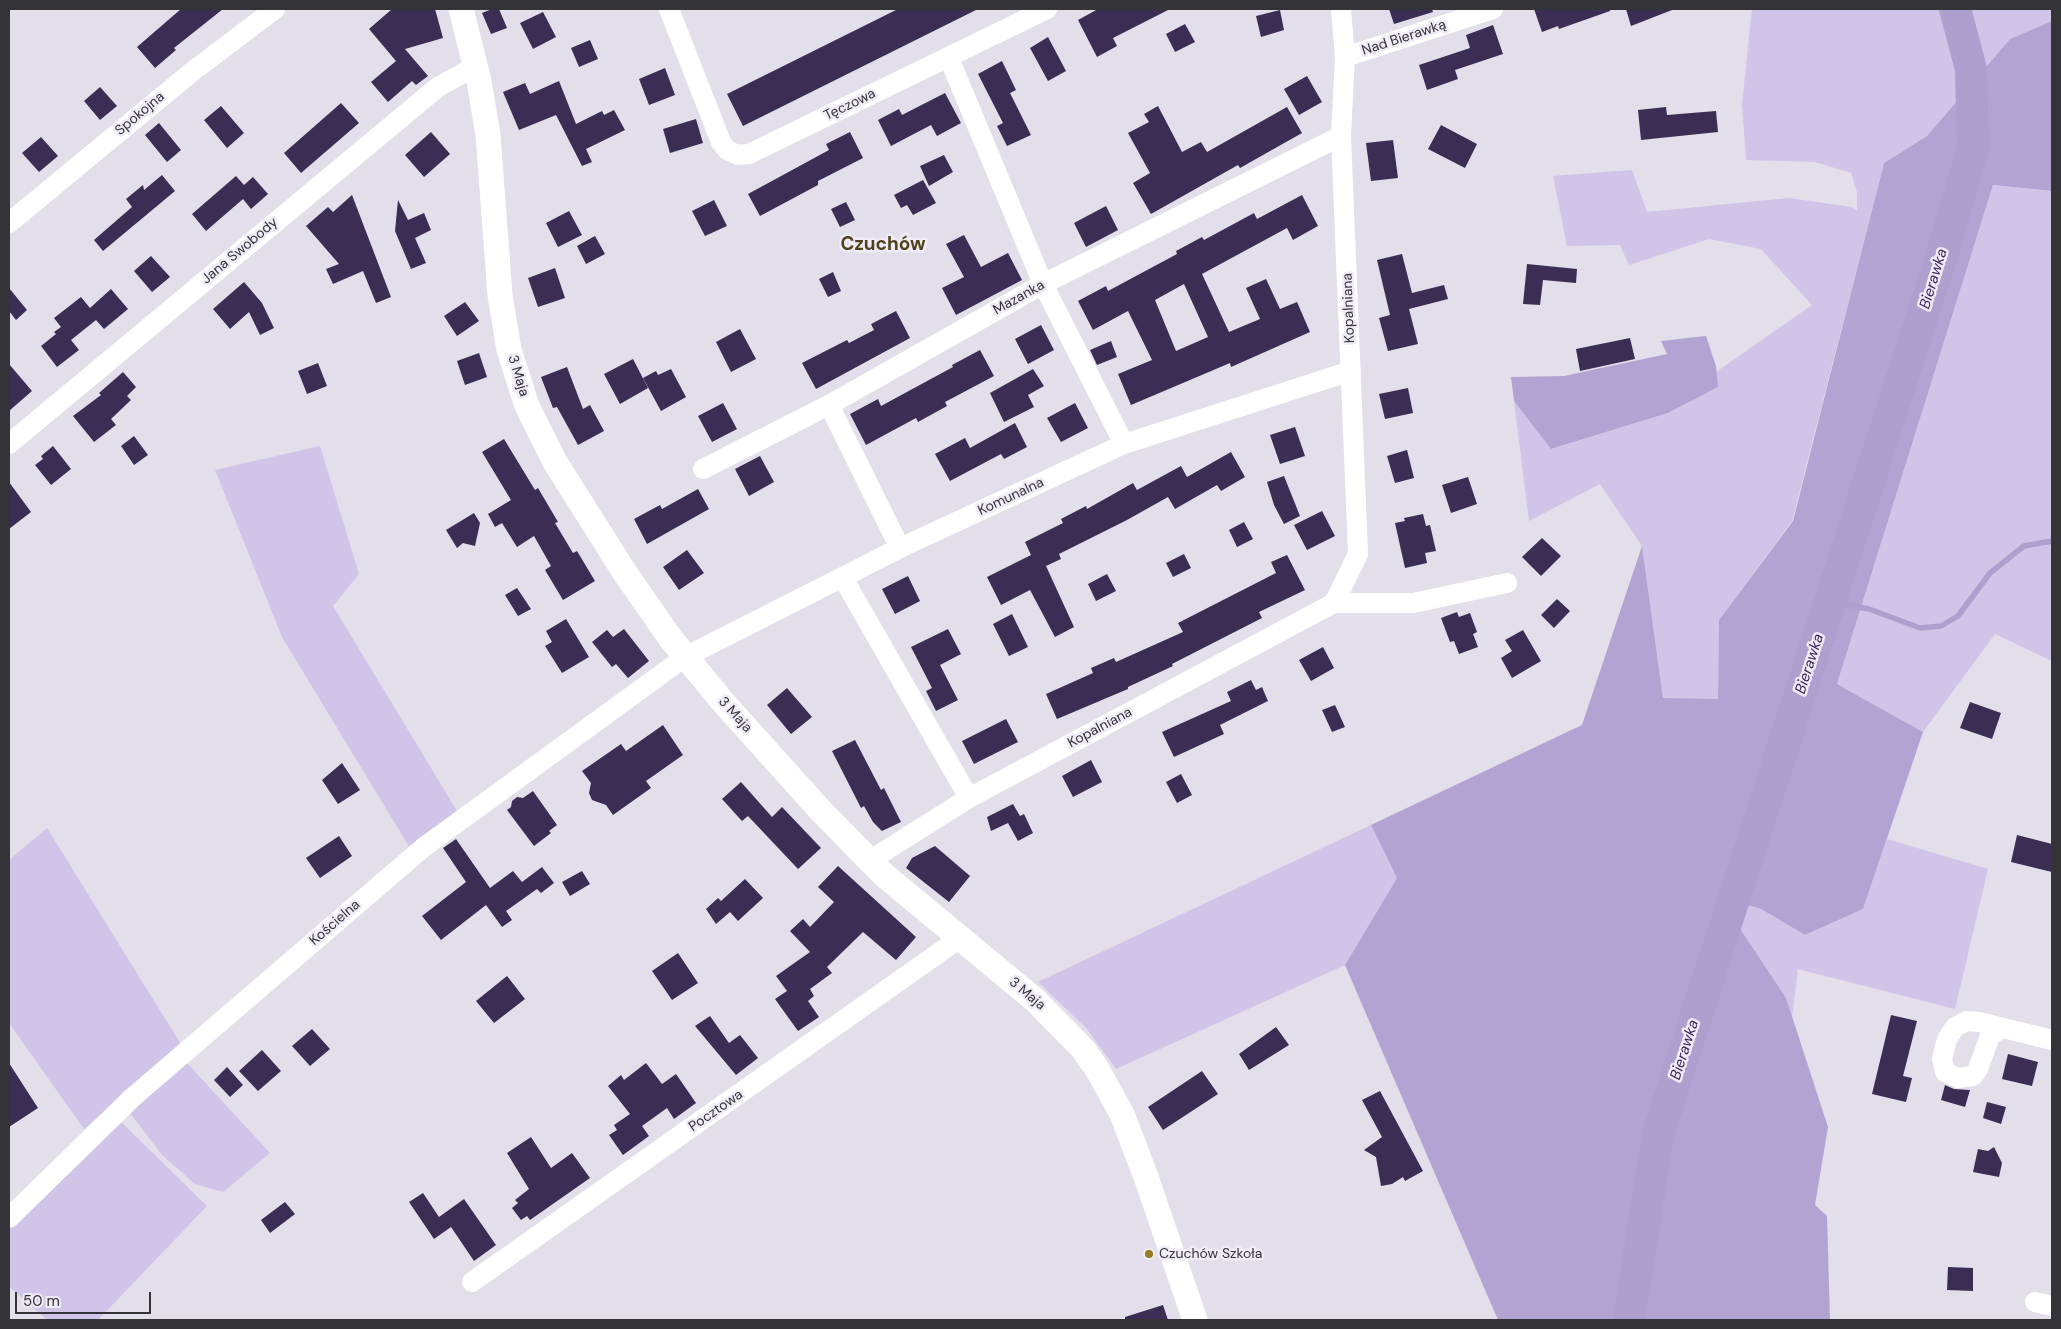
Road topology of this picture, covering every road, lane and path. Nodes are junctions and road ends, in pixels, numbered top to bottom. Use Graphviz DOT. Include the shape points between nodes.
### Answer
graph roads {
  1 [pos="274,9"];
  2 [pos="461,9"];
  3 [pos="669,9"];
  4 [pos="1047,9"];
  5 [pos="1340,9"];
  6 [pos="1492,9"];
  7 [pos="1345,57"];
  8 [pos="949,58"];
  9 [pos="476,66"];
  10 [pos="1341,136"];
  11 [pos="9,223"];
  12 [pos="1044,284"];
  13 [pos="1351,371"];
  14 [pos="829,405"];
  15 [pos="9,444"];
  16 [pos="1124,444"];
  17 [pos="703,469"];
  18 [pos="900,548"];
  19 [pos="843,578"];
  20 [pos="1507,583"];
  21 [pos="1334,603"];
  22 [pos="685,657"];
  23 [pos="969,798"];
  24 [pos="870,861"];
  25 [pos="960,938"];
  26 [pos="2002,1028"];
  27 [pos="2052,1040"];
  28 [pos="9,1218"];
  29 [pos="472,1282"];
  30 [pos="1195,1320"];
  1 -- 11 [label="street, Spokojna" via="186,76"];
  2 -- 9 [label="main road, 3 Maja"];
  3 -- 8 [label="street, Tęczowa" via="721,142 727,150 738,155 744,155"];
  4 -- 8 [label="street, Tęczowa"];
  5 -- 7 [label="street, Kopalniana"];
  6 -- 7 [label="street, Nad Bierawką"];
  7 -- 10 [label="street, Kopalniana"];
  8 -- 12 [label="street"];
  9 -- 15 [label="street, Jana Swobody" via="438,87"];
  9 -- 22 [label="main road, 3 Maja" via="491,153 503,316 522,393 539,433 581,506"];
  10 -- 12 [label="street, Mazanka"];
  10 -- 13 [label="street, Kopalniana"];
  12 -- 14 [label="street, Mazanka"];
  12 -- 16 [label="street"];
  13 -- 16 [label="street, Komunalna"];
  13 -- 21 [label="street, Kopalniana" via="1358,554"];
  14 -- 17 [label="street, Mazanka"];
  14 -- 18 [label="street"];
  16 -- 18 [label="street, Komunalna"];
  18 -- 19 [label="street, Komunalna"];
  19 -- 22 [label="street, Komunalna"];
  19 -- 23 [label="street"];
  20 -- 21 [label="street, Kopalniana" via="1413,603"];
  21 -- 23 [label="street, Kopalniana"];
  22 -- 24 [label="main road, 3 Maja" via="814,804"];
  22 -- 28 [label="street, Kościelna" via="424,847 133,1097"];
  23 -- 24 [label="street, Kopalniana"];
  24 -- 25 [label="main road, 3 Maja"];
  25 -- 29 [label="street, Pocztowa"];
  25 -- 30 [label="main road, 3 Maja" via="1052,1015 1083,1048 1097,1069 1131,1137"];
  26 -- 27 [label="street"];
}
